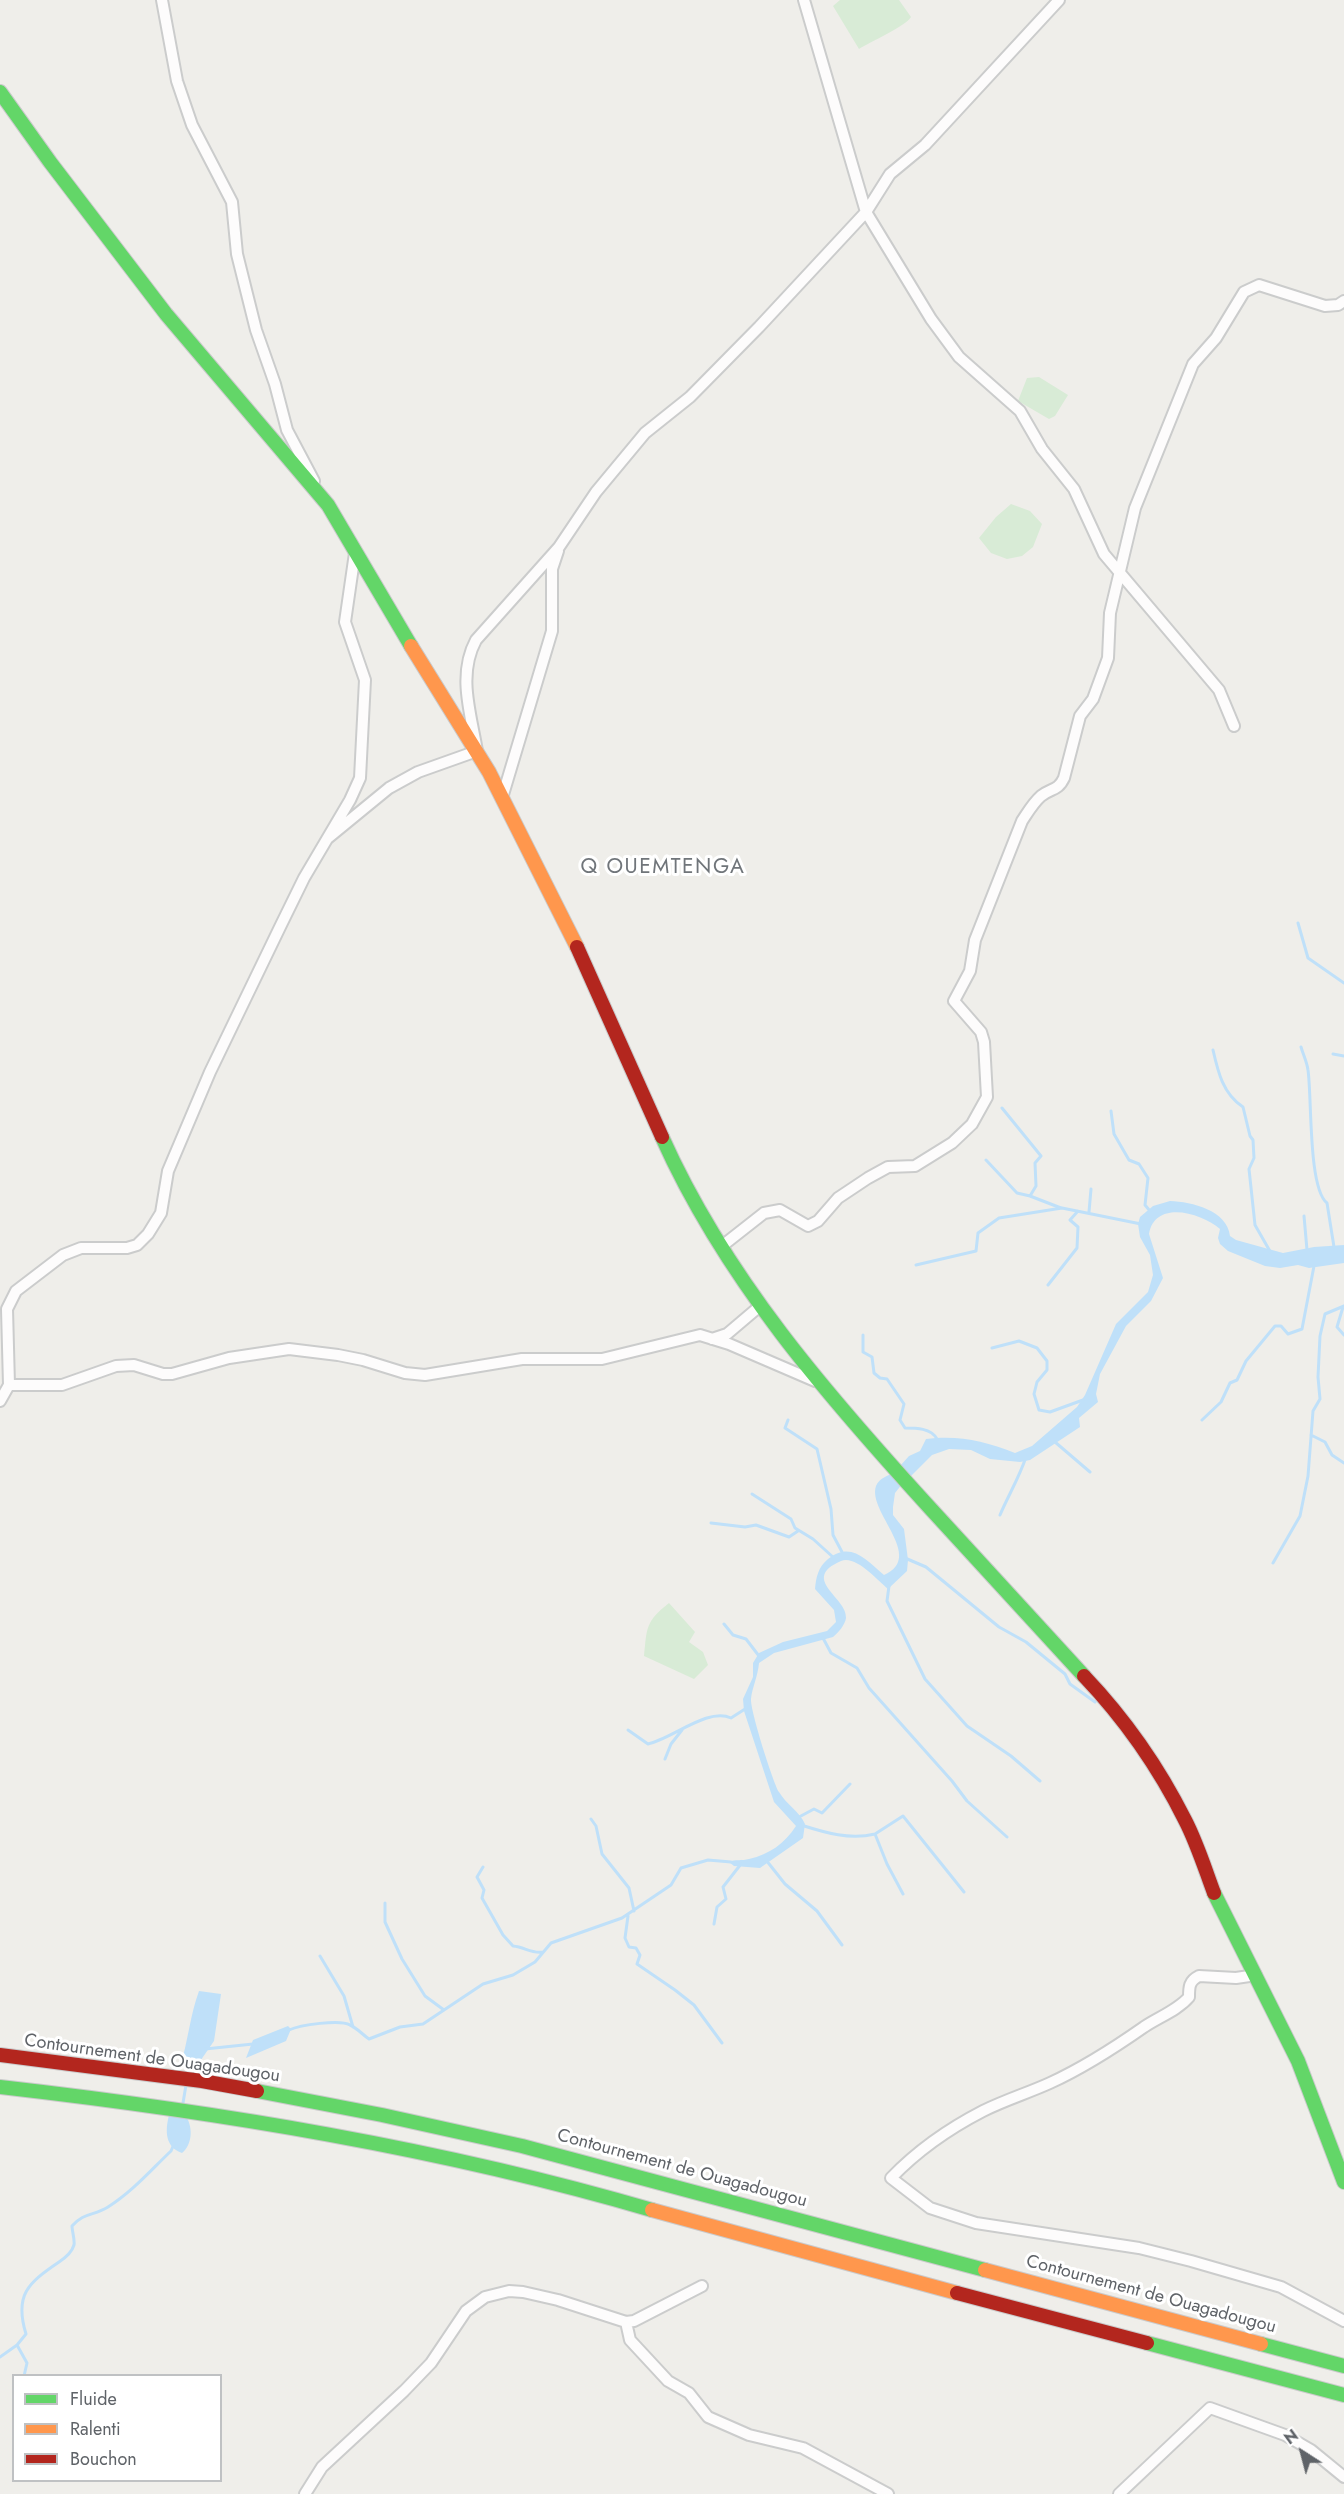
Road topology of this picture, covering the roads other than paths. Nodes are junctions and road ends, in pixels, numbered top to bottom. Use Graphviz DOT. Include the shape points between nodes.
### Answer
graph roads {
  1 [pos="162,0"];
  2 [pos="804,0"];
  3 [pos="1059,0"];
  4 [pos="0,92"];
  5 [pos="866,212"];
  6 [pos="1344,301"];
  7 [pos="328,505"];
  8 [pos="559,547"];
  9 [pos="355,553"];
  10 [pos="1118,573"];
  11 [pos="1234,726"];
  12 [pos="477,751"];
  13 [pos="502,798"];
  14 [pos="328,838"];
  15 [pos="722,1246"];
  16 [pos="760,1306"];
  17 [pos="712,1339"];
  18 [pos="818,1383"];
  19 [pos="9,1385"];
  20 [pos="0,1401"];
  21 [pos="1256,1975"];
  22 [pos="0,2055"];
  23 [pos="0,2087"];
  24 [pos="1344,2182"];
  25 [pos="702,2286"];
  26 [pos="1344,2321"];
  27 [pos="626,2322"];
  28 [pos="1344,2366"];
  29 [pos="1344,2395"];
  30 [pos="1344,2477"];
  31 [pos="305,2494"];
  32 [pos="888,2494"];
  33 [pos="1119,2494"];
  1 -- 7 [label="street" via="177,81 192,125 232,202 237,254 287,430"];
  2 -- 5 [label="street"];
  3 -- 5 [label="street" via="925,145 890,174"];
  4 -- 7 [label="main road" via="166,314"];
  5 -- 8 [label="street" via="690,397 645,433 596,492"];
  5 -- 10 [label="street" via="931,319 959,357 1020,411 1042,449 1074,489 1104,554"];
  6 -- 10 [label="street" via="1325,306 1259,285 1244,292 1216,338 1193,364 1135,508"];
  7 -- 9 [label="main road"];
  8 -- 12 [label="street" via="470,651 465,680"];
  8 -- 13 [label="street" via="552,569 552,631"];
  9 -- 12 [label="main road"];
  9 -- 14 [label="street" via="345,622 365,680 360,778"];
  10 -- 11 [label="street" via="1219,690"];
  10 -- 15 [label="street" via="1110,613 1108,658 1093,699 1080,717 1064,778 1060,786 1034,804 1022,821 975,940 970,971 955,995 954,1001 981,1032 984,1042 987,1096 972,1124 952,1143 915,1166 888,1167 868,1178 838,1198 818,1221 808,1226 780,1210 764,1213"];
  12 -- 13 [label="main road"];
  12 -- 14 [label="street" via="418,772 389,788"];
  13 -- 15 [label="main road" via="572,936 665,1144"];
  14 -- 19 [label="street" via="210,1072 168,1171 161,1213 137,1245 81,1248 46,1265 16,1291 7,1309"];
  15 -- 16 [label="main road"];
  16 -- 17 [label="street" via="727,1334"];
  16 -- 18 [label="main road"];
  17 -- 18 [label="street"];
  17 -- 19 [label="street" via="700,1335 682,1338 602,1359 522,1359 424,1375 338,1355 272,1350 172,1374 134,1365 116,1366 62,1385"];
  18 -- 21 [label="main road" via="1094,1686 1131,1732 1186,1821 1215,1895"];
  19 -- 20 [label="street"];
  21 -- 24 [label="main road" via="1298,2061"];
  21 -- 26 [label="street" via="1193,1979 1183,2005 1052,2082 957,2126 891,2178 930,2208 976,2223 1139,2248 1281,2287"];
  22 -- 28 [label="main road, Contournement de Ouagadougou" via="202,2081 522,2146"];
  23 -- 29 [label="main road" via="195,2111 382,2145 557,2184 723,2232"];
  25 -- 27 [label="street"];
  27 -- 31 [label="street" via="523,2292 485,2297 466,2311 431,2363 322,2467"];
  27 -- 32 [label="street" via="630,2340 668,2381 689,2393 708,2417 749,2435 794,2445"];
  30 -- 33 [label="street" via="1285,2435 1210,2408"];
}
